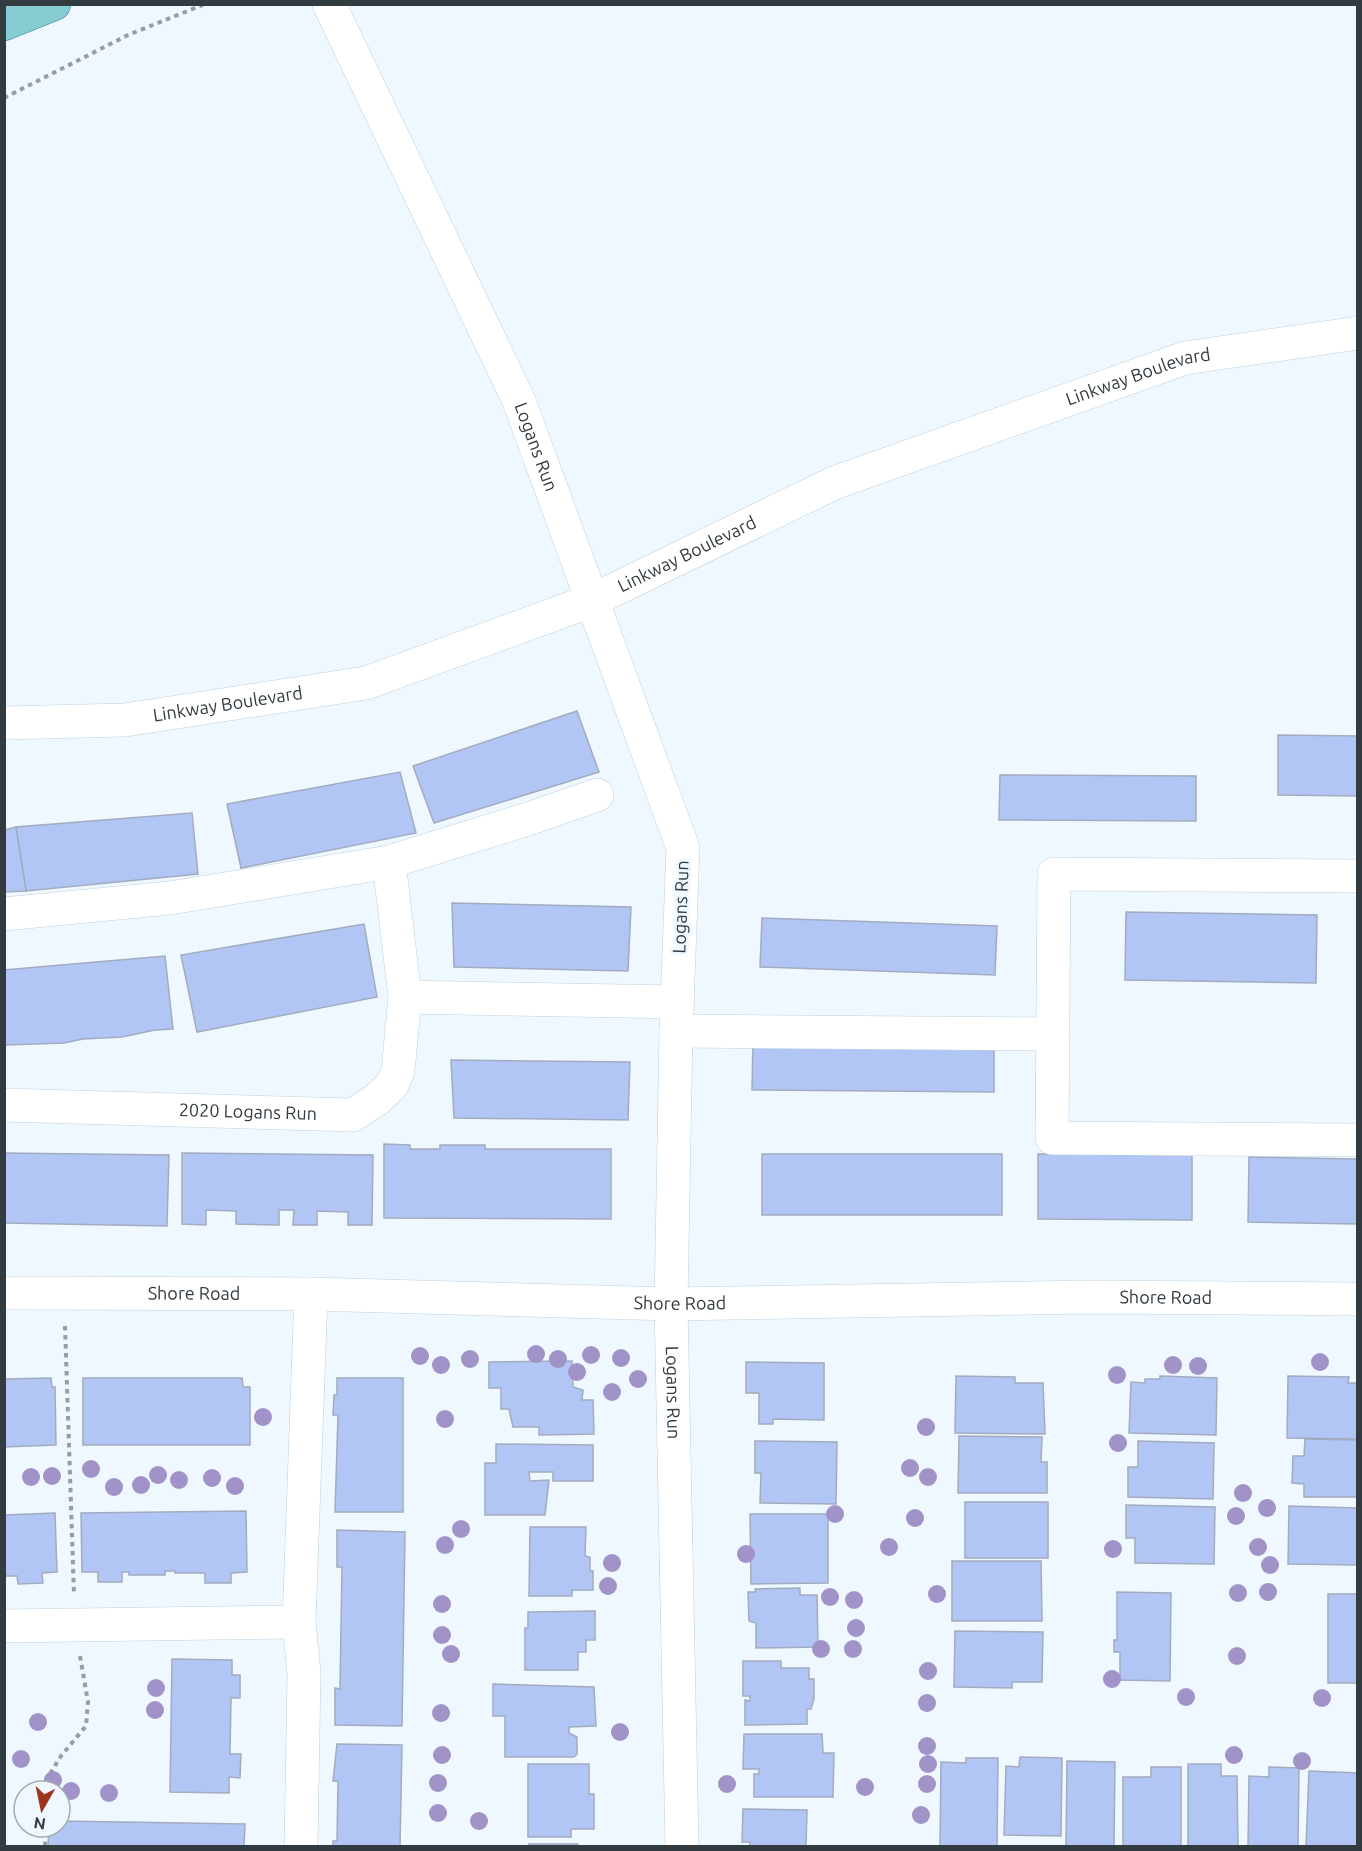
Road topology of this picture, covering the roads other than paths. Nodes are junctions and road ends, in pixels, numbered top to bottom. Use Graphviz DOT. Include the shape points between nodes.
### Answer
graph roads {
  1 [pos="54,4"];
  2 [pos="328,4"];
  3 [pos="4,24"];
  4 [pos="1358,333"];
  5 [pos="593,600"];
  6 [pos="4,723"];
  7 [pos="597,795"];
  8 [pos="389,862"];
  9 [pos="1358,876"];
  10 [pos="4,914"];
  11 [pos="405,997"];
  12 [pos="677,1016"];
  13 [pos="1053,1034"];
  14 [pos="4,1105"];
  15 [pos="1358,1140"];
  16 [pos="4,1293"];
  17 [pos="311,1294"];
  18 [pos="1358,1299"];
  19 [pos="671,1304"];
  20 [pos="299,1622"];
  21 [pos="4,1626"];
  22 [pos="301,1846"];
  23 [pos="682,1846"];
  1 -- 3 [label="main road"];
  2 -- 5 [label="street, Logans Run" via="519,401"];
  4 -- 5 [label="street, Linkway Boulevard" via="1185,358 834,483"];
  5 -- 6 [label="street, Linkway Boulevard" via="366,683 125,720"];
  5 -- 12 [label="street, Logans Run" via="683,848"];
  7 -- 8 [label="street"];
  8 -- 10 [label="street" via="170,898"];
  8 -- 11 [label="street, 2020 Logans Run"];
  9 -- 13 [label="street" via="1054,874"];
  11 -- 12 [label="street"];
  11 -- 14 [label="street, 2020 Logans Run" via="398,1071 392,1085 354,1114"];
  12 -- 13 [label="street"];
  12 -- 19 [label="street, Logans Run"];
  13 -- 15 [label="street" via="1052,1138"];
  16 -- 17 [label="street, Shore Road"];
  17 -- 19 [label="street, Shore Road"];
  17 -- 20 [label="street"];
  18 -- 19 [label="street, Shore Road" via="1087,1297"];
  19 -- 23 [label="street, Logans Run"];
  20 -- 21 [label="street"];
  20 -- 22 [label="street" via="304,1673"];
}
